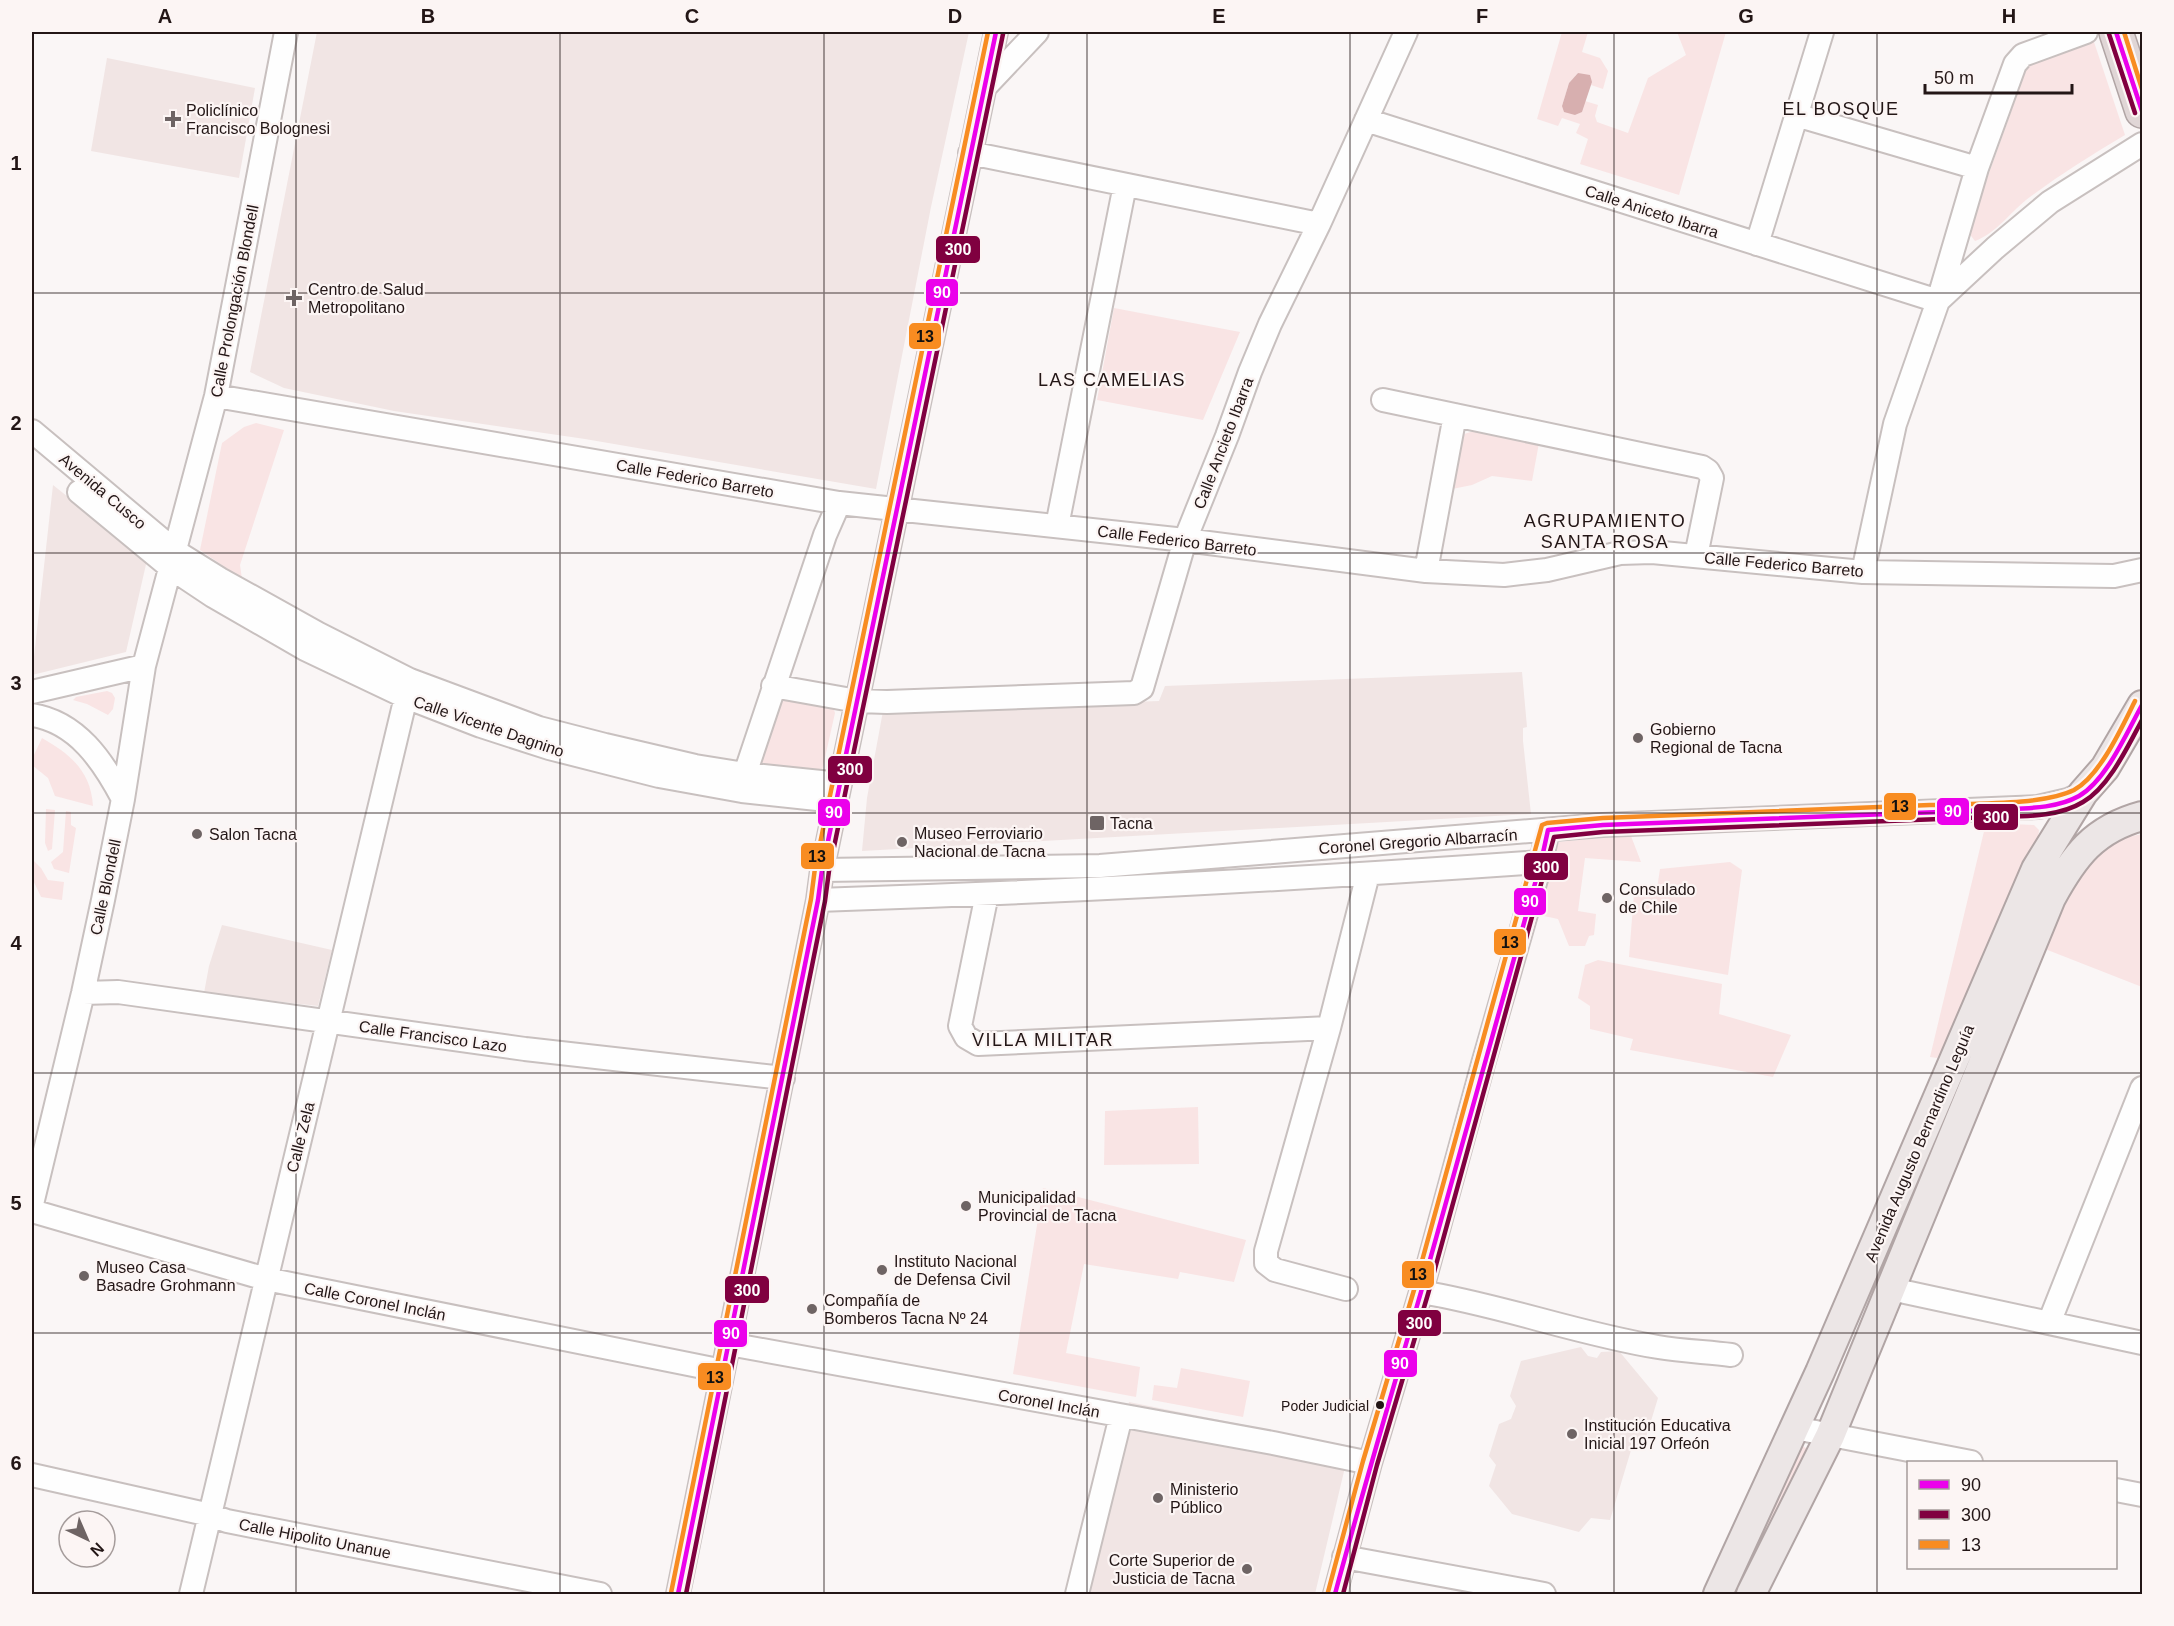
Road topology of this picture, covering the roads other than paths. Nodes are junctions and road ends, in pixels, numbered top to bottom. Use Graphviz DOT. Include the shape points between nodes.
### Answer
graph roads {
  1 [pos="286,32"];
  2 [pos="996,32"];
  3 [pos="1037,32"];
  4 [pos="1406,32"];
  5 [pos="1822,32"];
  6 [pos="2086,32"];
  7 [pos="2116,32"];
  8 [pos="984,88"];
  9 [pos="2142,111"];
  10 [pos="1796,115"];
  11 [pos="1366,120"];
  12 [pos="2142,144"];
  13 [pos="970,153"];
  14 [pos="1977,168"];
  15 [pos="1125,185"];
  16 [pos="1319,224"];
  17 [pos="1757,244"];
  18 [pos="1938,301"];
  19 [pos="216,396"];
  20 [pos="1383,400"];
  21 [pos="1455,415"];
  22 [pos="32,431"];
  23 [pos="32,450"];
  24 [pos="839,503"];
  25 [pos="896,509"];
  26 [pos="1057,526"];
  27 [pos="1185,540"];
  28 [pos="1696,556"];
  29 [pos="173,560"];
  30 [pos="2142,570"];
  31 [pos="1426,571"];
  32 [pos="1863,572"];
  33 [pos="144,666"];
  34 [pos="773,686"];
  35 [pos="408,688"];
  36 [pos="32,692"];
  37 [pos="857,702"];
  38 [pos="2142,705"];
  39 [pos="32,716"];
  40 [pos="743,782"];
  41 [pos="838,792"];
  42 [pos="2083,793"];
  43 [pos="123,799"];
  44 [pos="2130,819"];
  45 [pos="1548,830"];
  46 [pos="1541,862"];
  47 [pos="822,870"];
  48 [pos="1368,874"];
  49 [pos="987,894"];
  50 [pos="818,900"];
  51 [pos="83,993"];
  52 [pos="328,1022"];
  53 [pos="1329,1028"];
  54 [pos="783,1078"];
  55 [pos="2142,1088"];
  56 [pos="2135,1123"];
  57 [pos="32,1203"];
  58 [pos="32,1210"];
  59 [pos="266,1279"];
  60 [pos="1346,1289"];
  61 [pos="1891,1289"];
  62 [pos="1421,1292"];
  63 [pos="2049,1323"];
  64 [pos="2142,1343"];
  65 [pos="729,1344"];
  66 [pos="1731,1355"];
  67 [pos="723,1371"];
  68 [pos="1121,1416"];
  69 [pos="1795,1428"];
  70 [pos="1830,1436"];
  71 [pos="1966,1461"];
  72 [pos="1370,1463"];
  73 [pos="32,1475"];
  74 [pos="2117,1490"];
  75 [pos="2142,1495"];
  76 [pos="210,1515"];
  77 [pos="1344,1557"];
  78 [pos="191,1594"];
  79 [pos="600,1594"];
  80 [pos="678,1594"];
  81 [pos="1077,1594"];
  82 [pos="1335,1594"];
  83 [pos="1544,1594"];
  84 [pos="1718,1594"];
  85 [pos="1751,1594"];
  1 -- 19 [label="street, Calle Prolongación Blondell"];
  2 -- 8 [label="street"];
  3 -- 8 [label="street"];
  4 -- 11 [label="street, Calle Ancieto Ibarra"];
  5 -- 10 [label="street"];
  6 -- 14 [label="street" via="2018,60"];
  7 -- 9 [label="highway"];
  8 -- 13 [label="street"];
  10 -- 14 [label="street"];
  10 -- 17 [label="street"];
  11 -- 16 [label="street, Calle Ancieto Ibarra"];
  11 -- 17 [label="street, Calle Aniceto Ibarra"];
  12 -- 18 [label="street" via="2050,202"];
  13 -- 15 [label="street"];
  13 -- 25 [label="street"];
  14 -- 18 [label="street"];
  15 -- 16 [label="street"];
  15 -- 26 [label="street"];
  16 -- 27 [label="street, Calle Ancieto Ibarra" via="1270,324"];
  17 -- 18 [label="street, Calle Aniceto Ibarra"];
  18 -- 32 [label="street" via="1895,424"];
  19 -- 24 [label="street, Calle Federico Barreto"];
  19 -- 29 [label="street, Calle Prolongación Blondell"];
  20 -- 21 [label="street"];
  21 -- 28 [label="street" via="1702,467 1712,478"];
  21 -- 31 [label="street"];
  22 -- 29 [label="street, Avenida Cusco"];
  23 -- 29 [label="street, Avenida Cusco"];
  24 -- 25 [label="street, Calle Federico Barreto"];
  24 -- 34 [label="street"];
  25 -- 26 [label="street, Calle Federico Barreto"];
  25 -- 37 [label="street"];
  26 -- 27 [label="street, Calle Federico Barreto"];
  27 -- 31 [label="street, Calle Federico Barreto"];
  27 -- 37 [label="street, Calle Ancieto Ibarra" via="1142,688 1134,693"];
  28 -- 31 [label="street, Calle Federico Barreto" via="1620,553 1547,570 1504,575"];
  28 -- 32 [label="street, Calle Federico Barreto"];
  29 -- 33 [label="street, Calle Blondell"];
  29 -- 35 [label="street, Calle Vicente Dagnino" via="213,596 305,649"];
  30 -- 32 [label="street, Calle Federico Barreto" via="2114,576"];
  33 -- 36 [label="street"];
  33 -- 43 [label="street, Calle Blondell"];
  34 -- 37 [label="street, Calle Ancieto Ibarra"];
  34 -- 40 [label="street"];
  35 -- 40 [label="street, Calle Vicente Dagnino" via="539,728"];
  35 -- 52 [label="street, Calle Zela"];
  37 -- 41 [label="street"];
  38 -- 42 [label="main road, Avenida Augusto Bernardino Leguía" via="2105,768"];
  39 -- 43 [label="street" via="60,724 78,737 108,771"];
  40 -- 41 [label="street, Calle Vicente Dagnino"];
  41 -- 47 [label="street"];
  42 -- 44 [label="main road" via="2089,810 2107,823"];
  42 -- 45 [label="street, Coronel Gregorio Albarracín" via="2038,807"];
  42 -- 69 [label="main road, Avenida Augusto Bernardino Leguía" via="2022,899"];
  43 -- 51 [label="street, Calle Blondell"];
  44 -- 61 [label="main road, Avenida Augusto Bernardino Leguía" via="2099,835 2080,851 2051,898"];
  45 -- 46 [label="street"];
  45 -- 47 [label="street, Coronel Gregorio Albarracín" via="1100,866"];
  46 -- 48 [label="street"];
  46 -- 62 [label="street"];
  47 -- 50 [label="street"];
  48 -- 49 [label="street"];
  48 -- 53 [label="street"];
  49 -- 50 [label="street"];
  49 -- 53 [label="street" via="960,1026 966,1037 978,1044"];
  50 -- 54 [label="street"];
  51 -- 52 [label="street, Calle Francisco Lazo" via="118,992"];
  51 -- 57 [label="street, Calle Blondell"];
  52 -- 54 [label="street, Calle Francisco Lazo"];
  52 -- 59 [label="street, Calle Zela"];
  53 -- 60 [label="street" via="1266,1251 1266,1263 1275,1270"];
  54 -- 65 [label="street"];
  55 -- 56 [label="street"];
  56 -- 63 [label="street"];
  58 -- 59 [label="street, Calle Coronel Inclán"];
  59 -- 67 [label="street, Calle Coronel Inclán"];
  59 -- 76 [label="street, Calle Zela"];
  61 -- 63 [label="street"];
  61 -- 70 [label="main road, Avenida Augusto Bernardino Leguía"];
  62 -- 66 [label="street" via="1658,1347"];
  62 -- 72 [label="street"];
  63 -- 64 [label="street"];
  65 -- 67 [label="street"];
  65 -- 68 [label="street, Coronel Inclán"];
  67 -- 80 [label="street"];
  68 -- 72 [label="street, Coronel Inclán"];
  68 -- 81 [label="street"];
  69 -- 70 [label="street"];
  69 -- 84 [label="main road, Avenida Augusto Bernardino Leguía"];
  70 -- 71 [label="street"];
  70 -- 85 [label="main road, Avenida Augusto Bernardino Leguía"];
  72 -- 77 [label="street"];
  73 -- 76 [label="street, Calle Hipolito Unanue"];
  74 -- 75 [label="street"];
  76 -- 78 [label="street, Calle Zela"];
  76 -- 79 [label="street, Calle Hipolito Unanue"];
  77 -- 82 [label="street"];
  77 -- 83 [label="street"];
}
